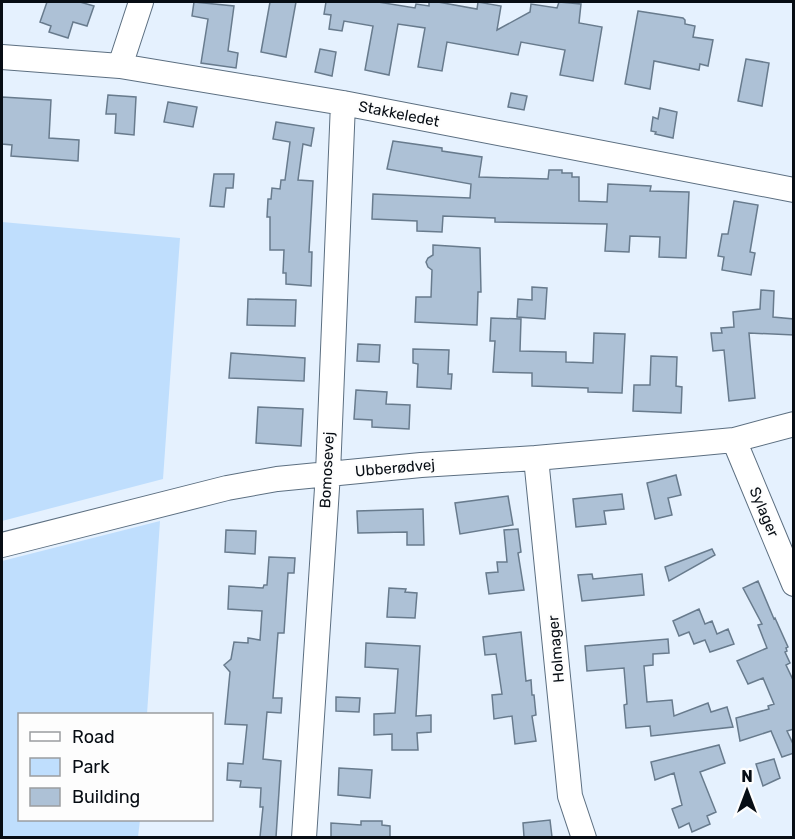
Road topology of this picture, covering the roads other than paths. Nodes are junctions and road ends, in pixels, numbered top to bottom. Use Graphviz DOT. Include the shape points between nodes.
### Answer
graph roads {
  1 [pos="141,2"];
  2 [pos="2,57"];
  3 [pos="120,66"];
  4 [pos="344,103"];
  5 [pos="794,190"];
  6 [pos="794,424"];
  7 [pos="734,440"];
  8 [pos="536,458"];
  9 [pos="328,473"];
  10 [pos="2,545"];
  11 [pos="794,584"];
  12 [pos="304,837"];
  13 [pos="584,837"];
  1 -- 3 [label="street"];
  2 -- 3 [label="street, Stakkeledet"];
  3 -- 4 [label="street, Stakkeledet"];
  4 -- 5 [label="street, Stakkeledet"];
  4 -- 9 [label="street, Bomosevej"];
  6 -- 7 [label="street, Ubberødvej"];
  7 -- 8 [label="street, Ubberødvej"];
  7 -- 11 [label="street, Sylager"];
  8 -- 9 [label="street, Ubberødvej"];
  8 -- 13 [label="street, Holmager" via="570,796"];
  9 -- 10 [label="street, Ubberødvej" via="227,488"];
  9 -- 12 [label="street, Bomosevej"];
}
